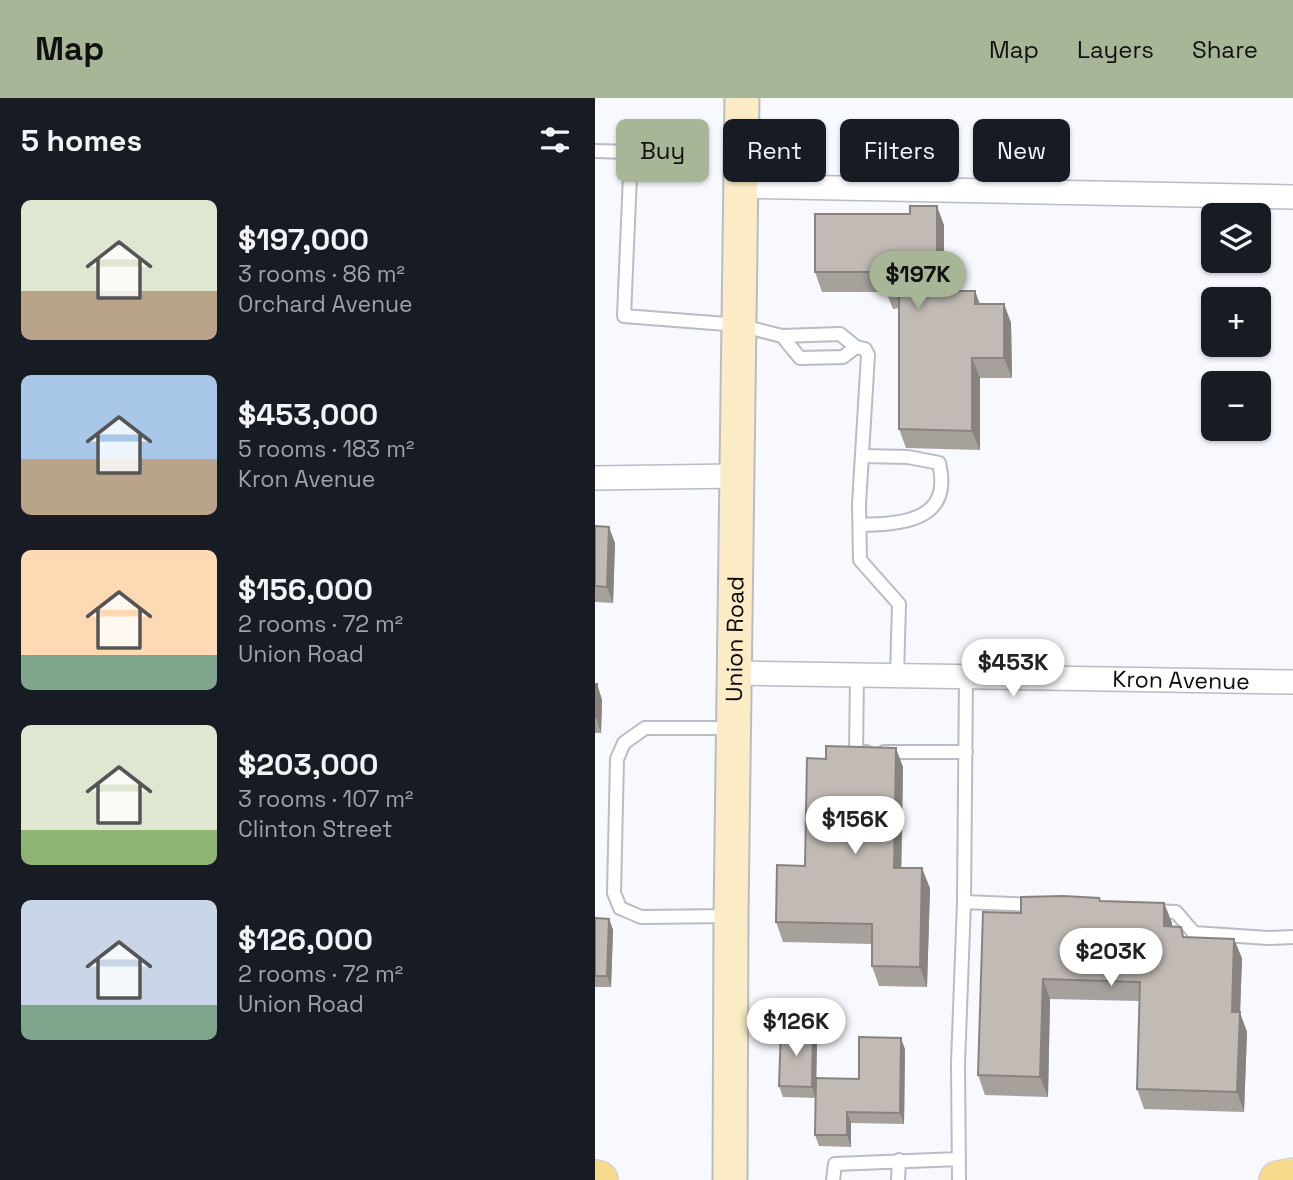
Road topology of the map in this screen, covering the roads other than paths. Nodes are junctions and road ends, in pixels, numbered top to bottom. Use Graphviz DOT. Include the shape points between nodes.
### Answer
graph roads {
  1 [pos="742,98"];
  2 [pos="595,150"];
  3 [pos="741,186"];
  4 [pos="1293,197"];
  5 [pos="739,325"];
  6 [pos="782,336"];
  7 [pos="856,347"];
  8 [pos="862,456"];
  9 [pos="737,476"];
  10 [pos="595,478"];
  11 [pos="860,525"];
  12 [pos="734,673"];
  13 [pos="857,675"];
  14 [pos="897,676"];
  15 [pos="966,677"];
  16 [pos="1293,682"];
  17 [pos="733,728"];
  18 [pos="965,752"];
  19 [pos="964,902"];
  20 [pos="1057,906"];
  21 [pos="1136,910"];
  22 [pos="731,916"];
  23 [pos="1293,937"];
  24 [pos="959,1159"];
  25 [pos="899,1160"];
  26 [pos="1293,1177"];
  27 [pos="730,1180"];
  28 [pos="833,1180"];
  29 [pos="898,1180"];
  30 [pos="959,1180"];
  31 [pos="1278,1180"];
  1 -- 3 [label="main road, Union Road"];
  2 -- 5 [label="lane" via="631,152 624,316"];
  3 -- 4 [label="street"];
  3 -- 5 [label="main road, Union Road"];
  5 -- 6 [label="lane"];
  5 -- 9 [label="main road, Union Road"];
  6 -- 7 [label="lane" via="840,334"];
  6 -- 7 [label="lane" via="800,358 843,357"];
  7 -- 8 [label="lane" via="868,355"];
  8 -- 11 [label="lane"];
  8 -- 11 [label="lane" via="926,459 939,463 942,474 937,502 925,516"];
  9 -- 10 [label="street"];
  9 -- 12 [label="main road, Union Road"];
  11 -- 14 [label="lane" via="860,560 899,604"];
  12 -- 13 [label="street, Kron Avenue"];
  12 -- 17 [label="main road, Union Road"];
  13 -- 14 [label="street, Kron Avenue"];
  13 -- 18 [label="lane" via="856,752"];
  14 -- 15 [label="street, Kron Avenue"];
  15 -- 16 [label="street, Kron Avenue"];
  15 -- 18 [label="lane"];
  17 -- 22 [label="main road, Union Road"];
  17 -- 22 [label="lane" via="645,728 624,743 617,759 614,893 620,908 641,917"];
  18 -- 19 [label="lane"];
  19 -- 20 [label="lane"];
  19 -- 24 [label="lane"];
  21 -- 23 [label="lane" via="1176,912 1194,933"];
  22 -- 27 [label="main road, Union Road"];
  24 -- 25 [label="lane"];
  24 -- 30 [label="lane"];
  25 -- 28 [label="lane" via="835,1164"];
  25 -- 29 [label="lane"];
  26 -- 31 [label="main road"];
}
